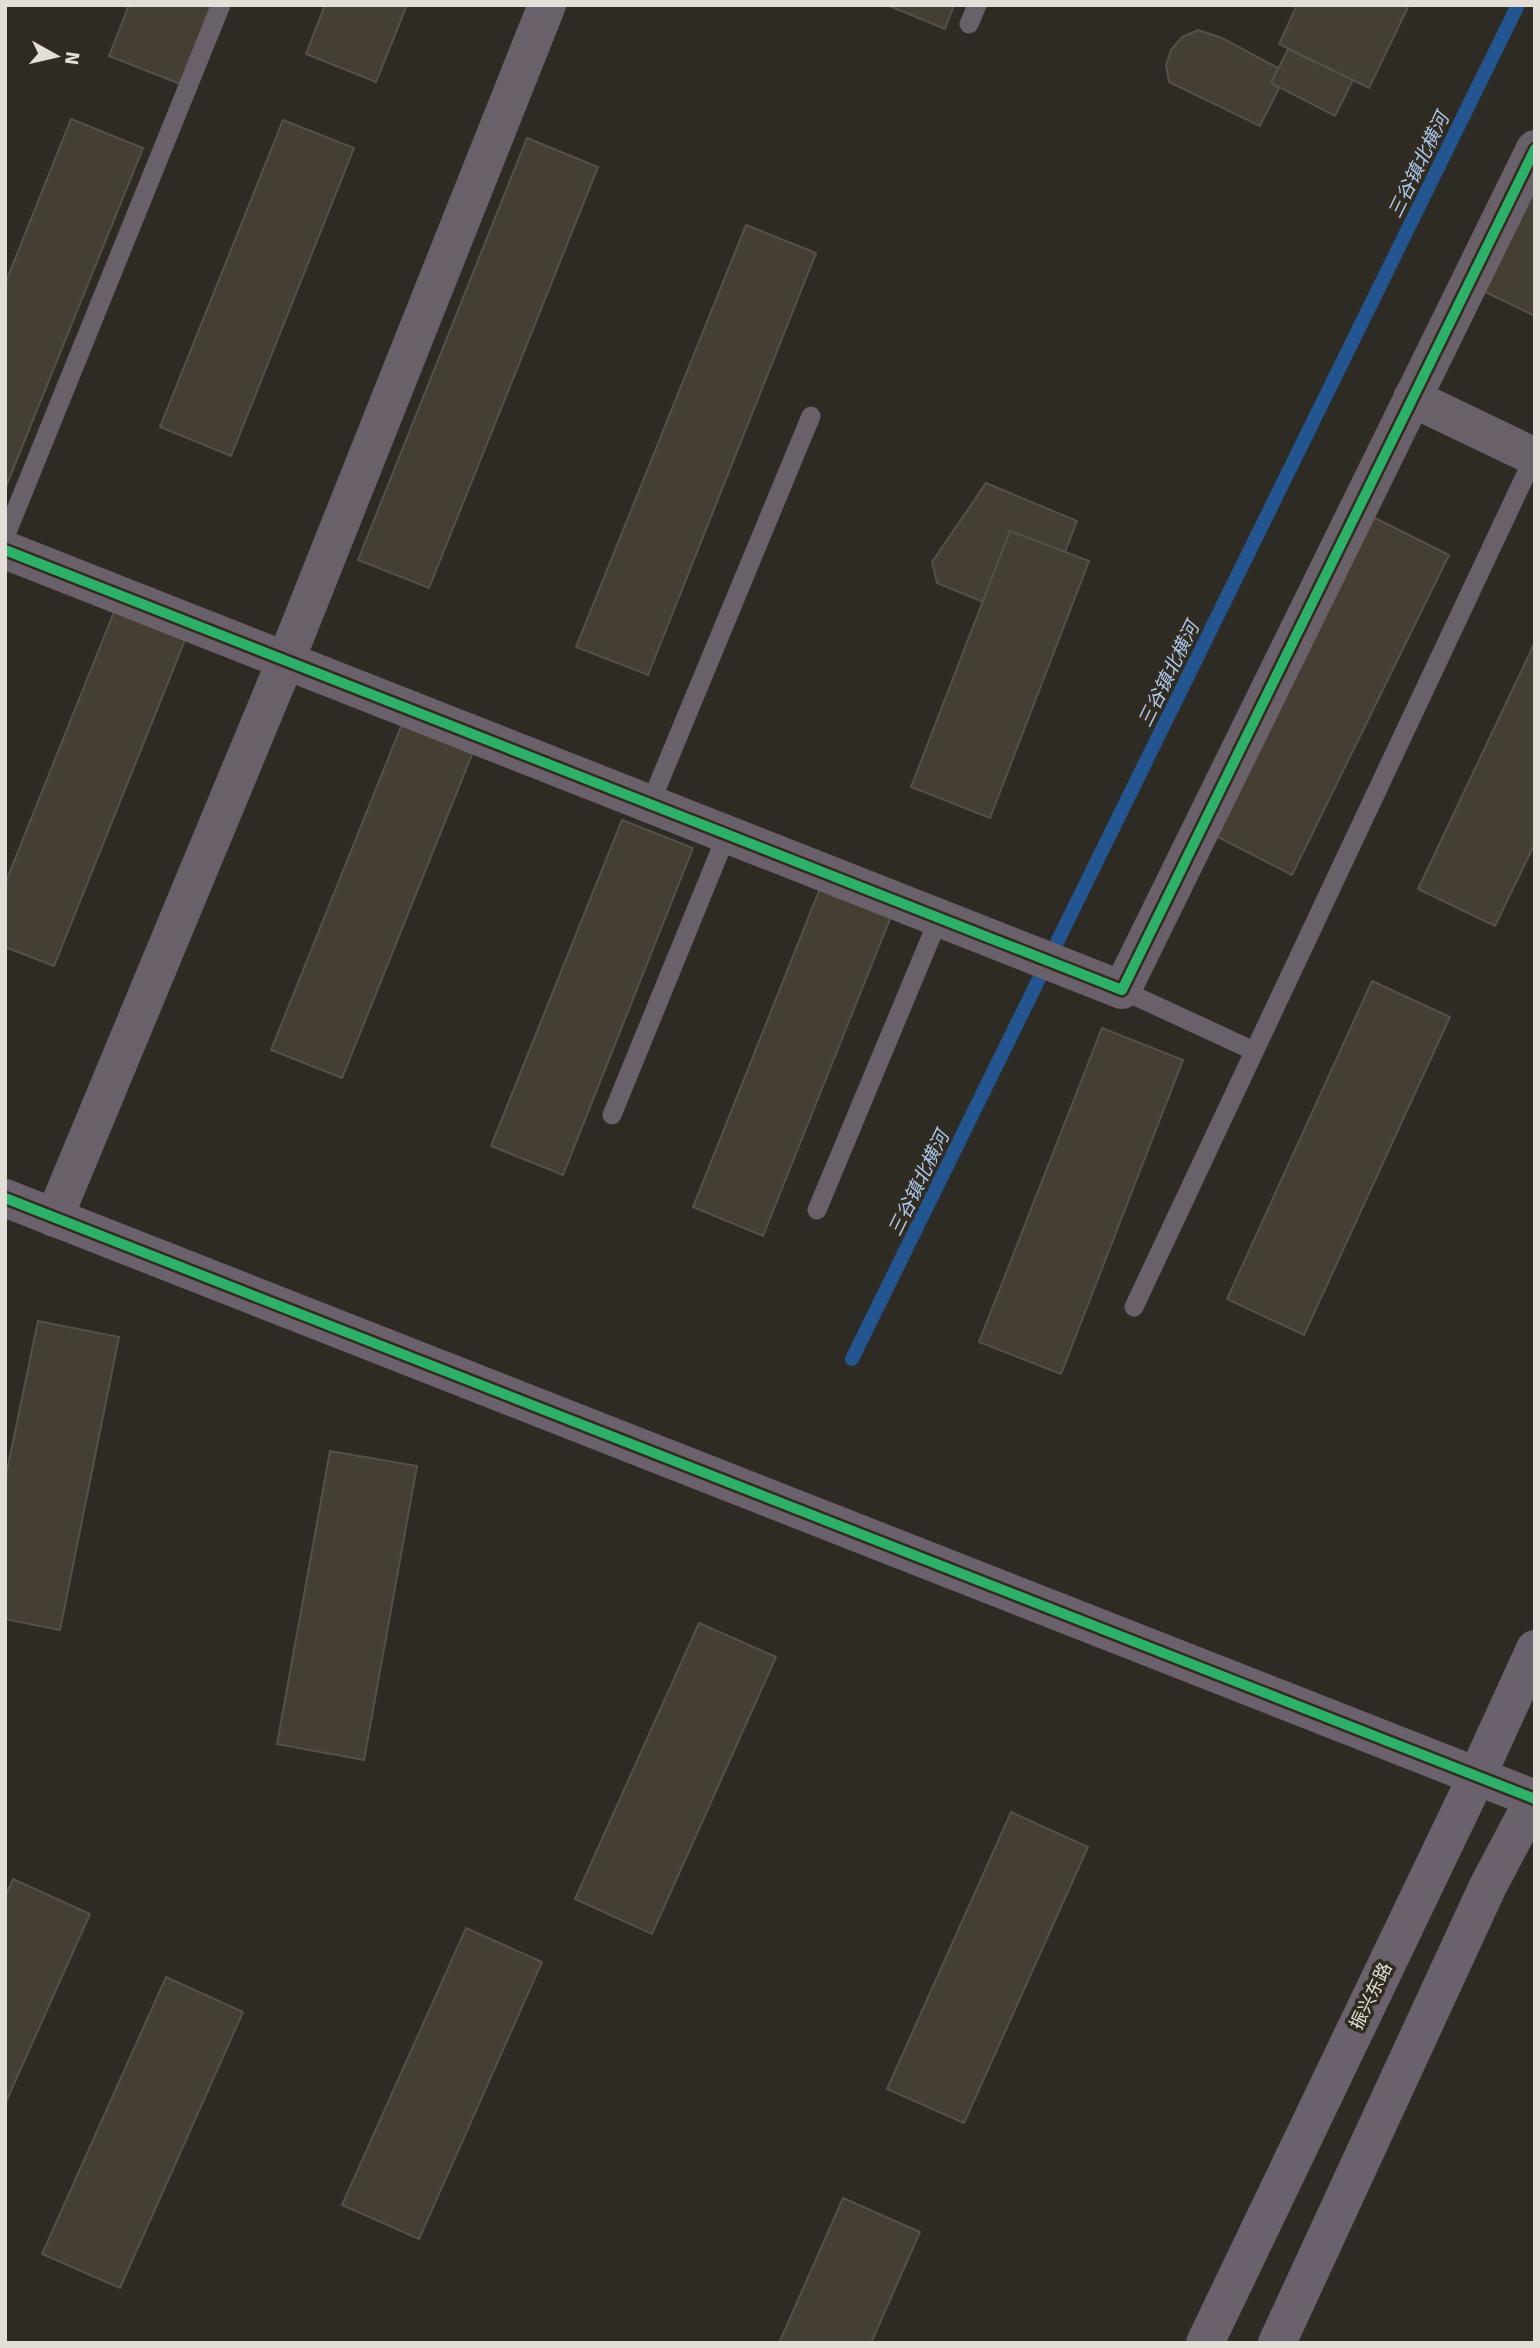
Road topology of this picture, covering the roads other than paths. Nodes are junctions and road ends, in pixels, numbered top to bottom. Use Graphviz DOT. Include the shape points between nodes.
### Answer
graph roads {
  1 [pos="221,5"];
  2 [pos="547,5"];
  3 [pos="976,5"];
  4 [pos="969,24"];
  5 [pos="1535,149"];
  6 [pos="1412,398"];
  7 [pos="811,416"];
  8 [pos="1535,456"];
  9 [pos="5,537"];
  10 [pos="5,550"];
  11 [pos="286,660"];
  12 [pos="650,804"];
  13 [pos="727,834"];
  14 [pos="939,918"];
  15 [pos="1122,990"];
  16 [pos="1254,1051"];
  17 [pos="612,1115"];
  18 [pos="5,1198"];
  19 [pos="817,1209"];
  20 [pos="54,1218"];
  21 [pos="1134,1307"];
  22 [pos="1535,1649"];
  23 [pos="1476,1776"];
  24 [pos="1534,1798"];
  25 [pos="1205,2343"];
  26 [pos="1277,2343"];
  1 -- 9 [label="lane"];
  2 -- 11 [label="street"];
  3 -- 4 [label="lane"];
  5 -- 6 [label="street"];
  6 -- 8 [label="street"];
  6 -- 15 [label="street"];
  7 -- 12 [label="lane"];
  8 -- 16 [label="lane"];
  10 -- 11 [label="street"];
  11 -- 12 [label="street"];
  11 -- 20 [label="street"];
  12 -- 13 [label="street"];
  13 -- 14 [label="street"];
  13 -- 17 [label="lane"];
  14 -- 15 [label="street"];
  14 -- 19 [label="lane"];
  15 -- 16 [label="lane"];
  16 -- 21 [label="lane"];
  18 -- 20 [label="street"];
  20 -- 23 [label="street"];
  22 -- 23 [label="street, 振兴东路"];
  23 -- 24 [label="street"];
  23 -- 25 [label="street, 振兴东路"];
  24 -- 26 [label="street"];
}
